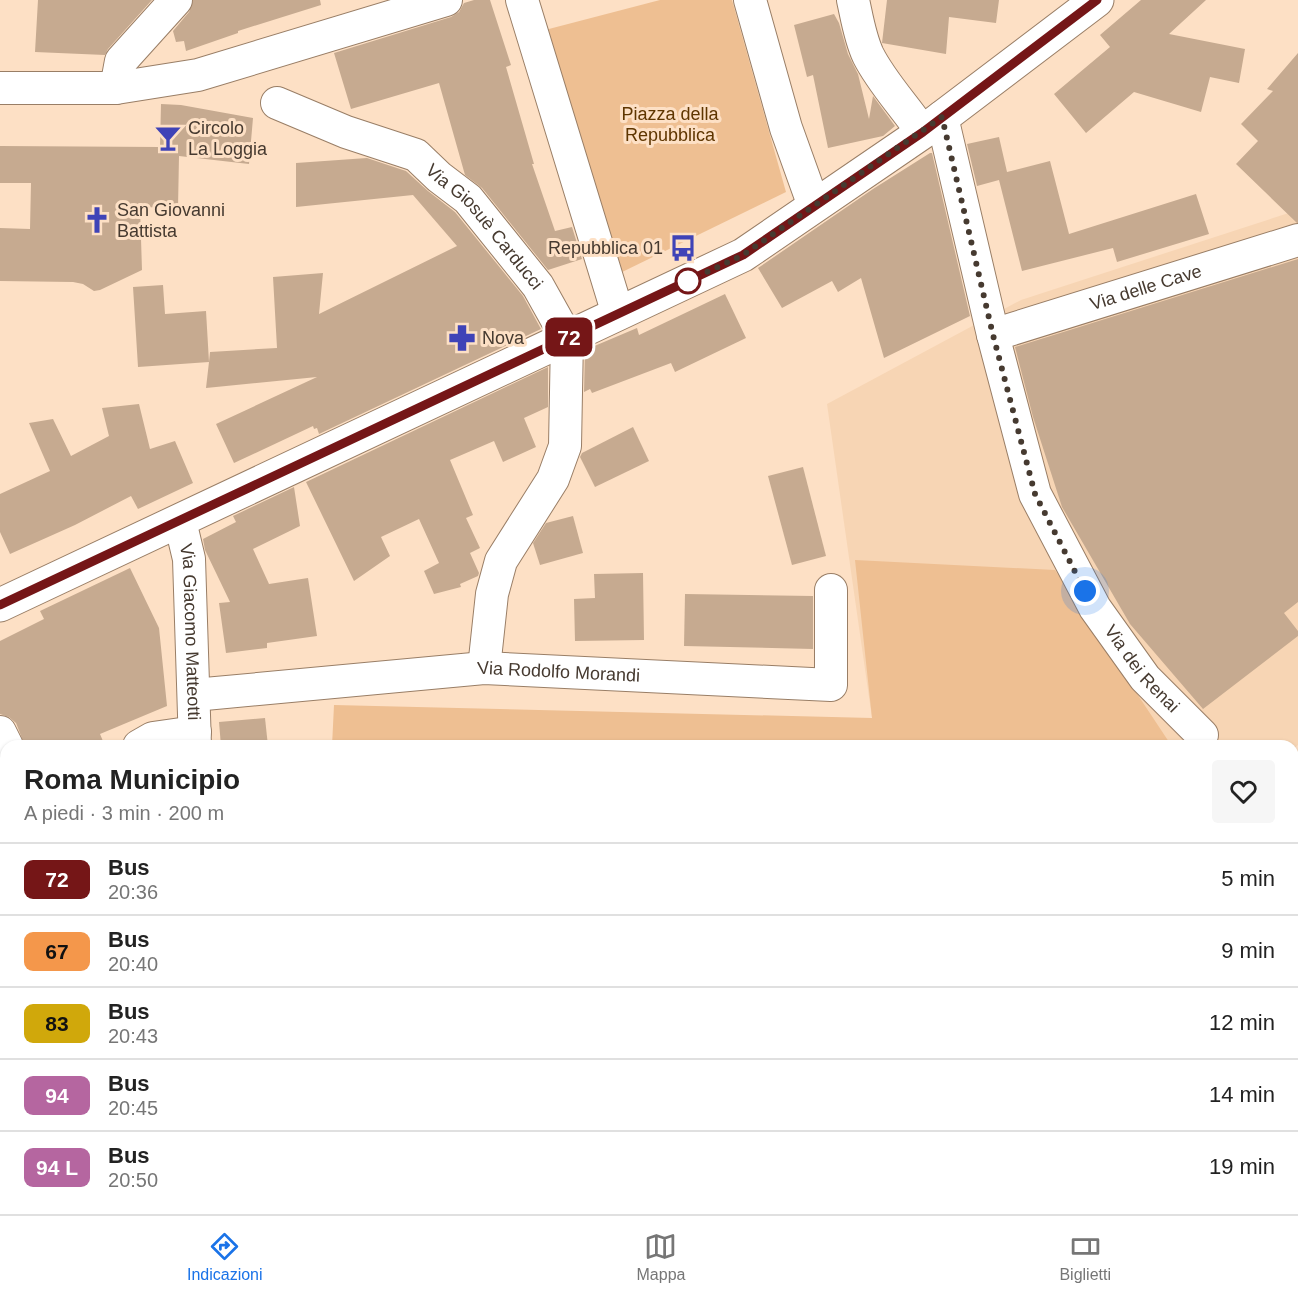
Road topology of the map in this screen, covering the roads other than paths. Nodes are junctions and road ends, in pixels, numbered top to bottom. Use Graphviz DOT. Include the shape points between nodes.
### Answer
graph roads {
  1 [pos="177,0"];
  2 [pos="447,0"];
  3 [pos="522,0"];
  4 [pos="853,0"];
  5 [pos="1096,0"];
  6 [pos="756,1"];
  7 [pos="0,88"];
  8 [pos="116,88"];
  9 [pos="277,103"];
  10 [pos="928,119"];
  11 [pos="814,206"];
  12 [pos="1298,240"];
  13 [pos="618,314"];
  14 [pos="993,335"];
  15 [pos="567,338"];
  16 [pos="180,521"];
  17 [pos="831,590"];
  18 [pos="0,605"];
  19 [pos="484,668"];
  20 [pos="194,695"];
  21 [pos="1202,735"];
  22 [pos="195,739"];
  23 [pos="150,740"];
  1 -- 8 [label="street" via="121,61"];
  2 -- 8 [label="street" via="206,73"];
  3 -- 13 [label="street"];
  4 -- 10 [label="street" via="860,32 881,78"];
  5 -- 10 [label="main road"];
  6 -- 11 [label="street" via="786,128"];
  7 -- 8 [label="street"];
  9 -- 15 [label="street, Via Giosuè Carducci" via="416,155 468,199 538,286"];
  10 -- 11 [label="main road"];
  10 -- 14 [label="street, Via dei Renai"];
  11 -- 13 [label="main road" via="743,255"];
  12 -- 14 [label="street, Via delle Cave"];
  13 -- 15 [label="main road"];
  14 -- 21 [label="street, Via dei Renai" via="1035,494 1047,520 1101,617 1145,678"];
  15 -- 16 [label="main road"];
  15 -- 19 [label="street" via="565,446 553,479 501,561 492,594"];
  16 -- 18 [label="main road"];
  16 -- 20 [label="street, Via Giacomo Matteotti" via="189,560"];
  17 -- 19 [label="street, Via Rodolfo Morandi" via="831,685"];
  19 -- 20 [label="street, Via Rodolfo Morandi"];
  20 -- 22 [label="street, Via Giacomo Matteotti"];
  22 -- 23 [label="street"];
}
